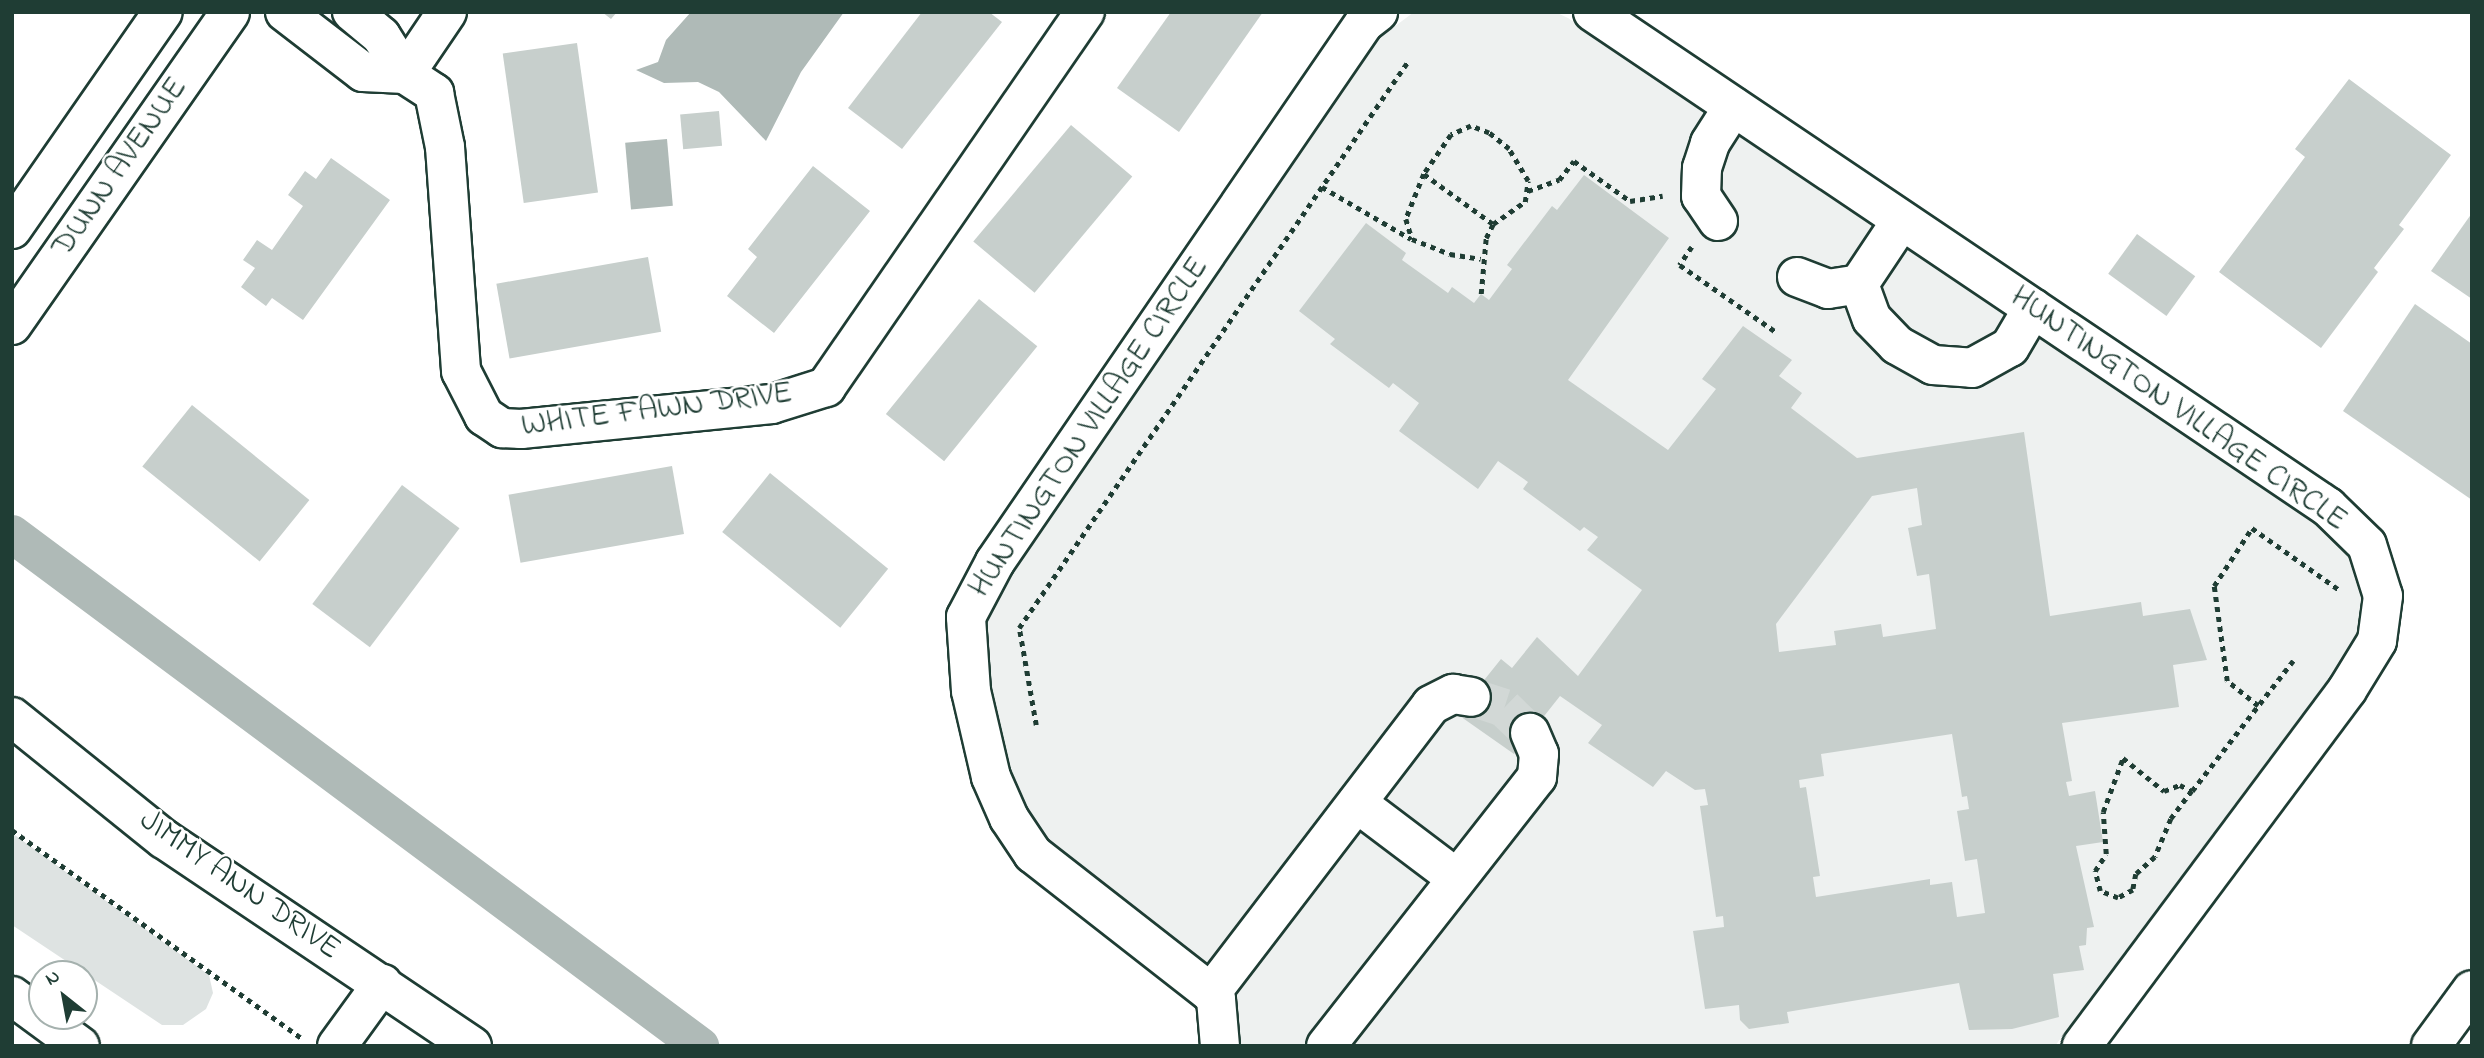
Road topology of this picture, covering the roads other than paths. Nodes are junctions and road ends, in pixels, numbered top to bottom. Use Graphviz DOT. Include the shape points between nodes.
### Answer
graph roads {
  1 [pos="163,12"];
  2 [pos="230,12"];
  3 [pos="285,12"];
  4 [pos="352,12"];
  5 [pos="447,12"];
  6 [pos="1085,12"];
  7 [pos="1378,12"];
  8 [pos="1593,12"];
  9 [pos="405,74"];
  10 [pos="1733,107"];
  11 [pos="1718,220"];
  12 [pos="1900,220"];
  13 [pos="12,229"];
  14 [pos="1797,277"];
  15 [pos="1859,284"];
  16 [pos="2032,308"];
  17 [pos="12,325"];
  18 [pos="1471,697"];
  19 [pos="12,717"];
  20 [pos="1530,733"];
  21 [pos="1357,803"];
  22 [pos="1455,877"];
  23 [pos="382,984"];
  24 [pos="2472,990"];
  25 [pos="1211,993"];
  26 [pos="12,996"];
  27 [pos="447,1039"];
  28 [pos="80,1046"];
  29 [pos="337,1046"];
  30 [pos="1220,1046"];
  31 [pos="1326,1046"];
  32 [pos="2082,1046"];
  33 [pos="2431,1046"];
  1 -- 13 [label="street, DUNN AVENUE"];
  2 -- 17 [label="street, DUNN AVENUE"];
  3 -- 9 [label="street, WHITE FAWN DRIVE" via="363,72"];
  4 -- 9 [label="street, WHITE FAWN DRIVE" via="381,36"];
  5 -- 9 [label="street"];
  6 -- 9 [label="street, WHITE FAWN DRIVE" via="826,387 772,404 521,429 502,428 484,416 461,371 445,148 435,93"];
  7 -- 25 [label="street, HUNTINGTON VILLAGE CIRCLE" via="1364,23 995,562 966,617 971,691 991,777 1009,818 1034,854"];
  8 -- 10 [label="street, HUNTINGTON VILLAGE CIRCLE"];
  10 -- 11 [label="street" via="1710,143 1702,168 1701,196"];
  10 -- 12 [label="street, HUNTINGTON VILLAGE CIRCLE"];
  12 -- 15 [label="street"];
  12 -- 16 [label="street, HUNTINGTON VILLAGE CIRCLE"];
  14 -- 15 [label="street" via="1828,289"];
  15 -- 16 [label="street" via="1872,319 1897,345 1952,370 1972,368 2010,347"];
  16 -- 32 [label="street, HUNTINGTON VILLAGE CIRCLE" via="2328,507 2367,545 2383,596 2377,641 2347,690"];
  18 -- 21 [label="street" via="1453,694 1431,705"];
  19 -- 23 [label="street, JIMMY ANN DRIVE" via="164,839"];
  20 -- 22 [label="street" via="1539,754 1537,777 1485,849"];
  21 -- 22 [label="street"];
  21 -- 25 [label="street"];
  22 -- 31 [label="street"];
  23 -- 27 [label="street, JIMMY ANN DRIVE"];
  23 -- 29 [label="street"];
  24 -- 33 [label="street"];
  25 -- 30 [label="street" via="1216,999"];
  26 -- 28 [label="street"];
}
